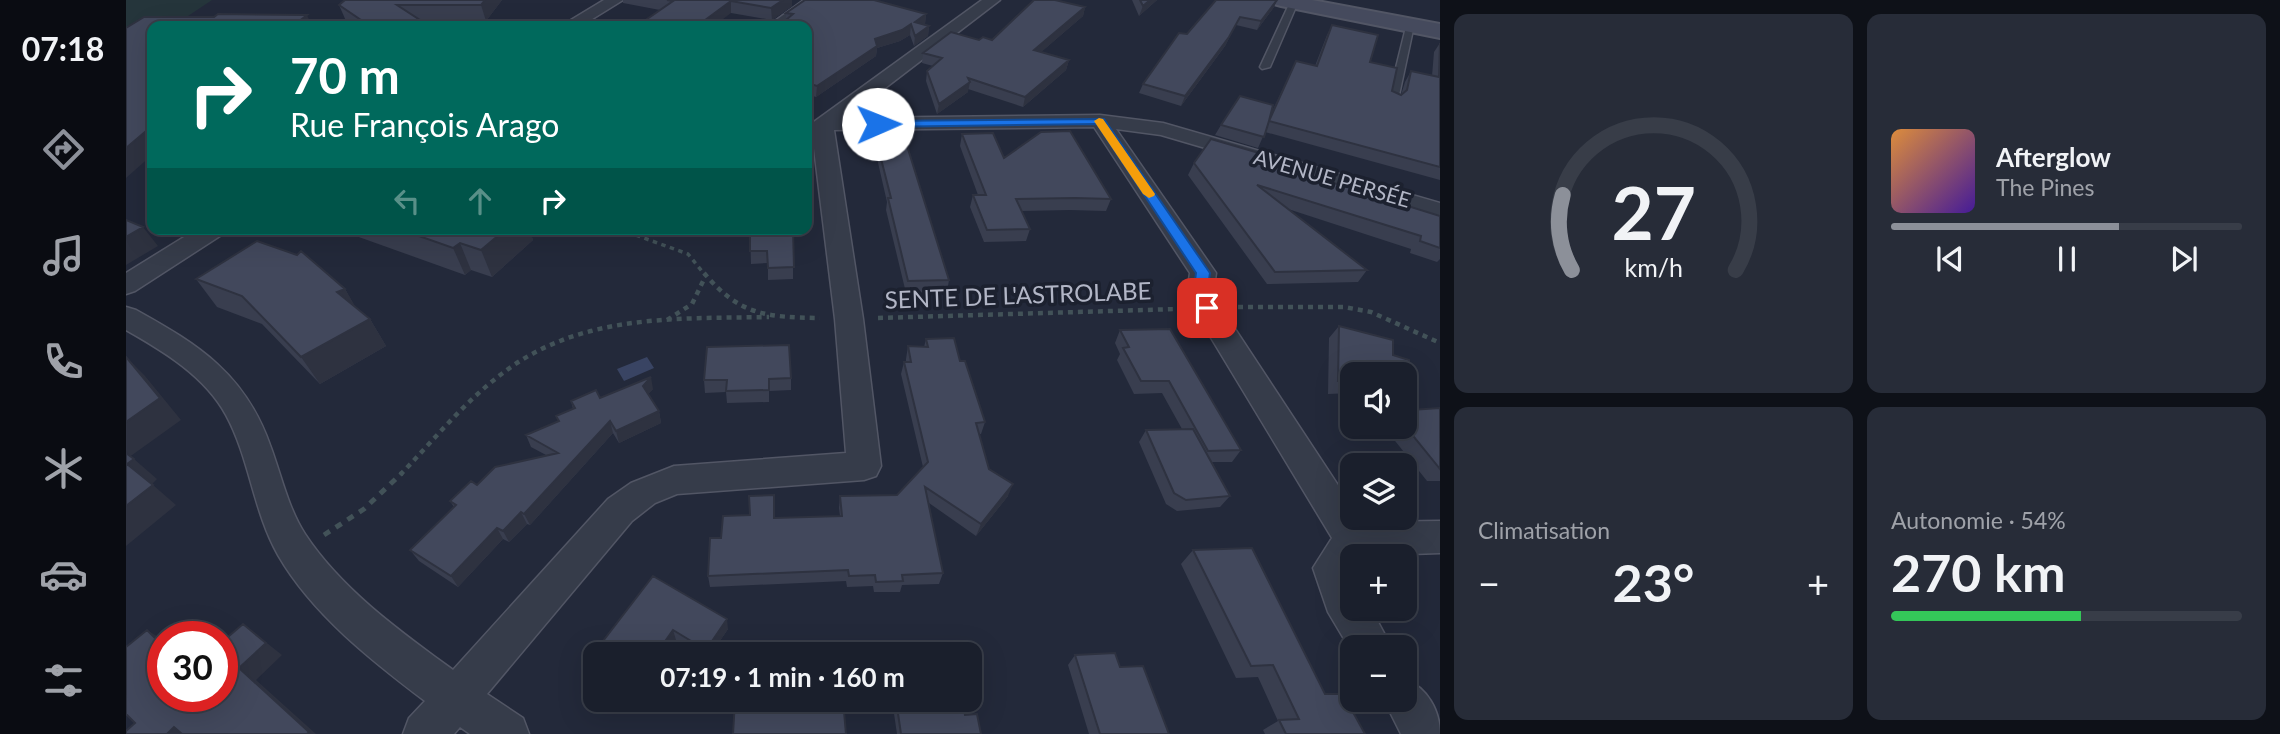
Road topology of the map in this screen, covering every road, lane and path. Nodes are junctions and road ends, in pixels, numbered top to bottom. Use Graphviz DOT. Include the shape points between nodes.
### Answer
graph roads {
  1 [pos="615,0"];
  2 [pos="809,0"];
  3 [pos="992,0"];
  4 [pos="1288,1"];
  5 [pos="578,21"];
  6 [pos="779,21"];
  7 [pos="1410,25"];
  8 [pos="1440,31"];
  9 [pos="1265,67"];
  10 [pos="1393,100"];
  11 [pos="1100,121"];
  12 [pos="815,123"];
  13 [pos="1440,210"];
  14 [pos="205,235"];
  15 [pos="635,235"];
  16 [pos="705,276"];
  17 [pos="126,285"];
  18 [pos="1207,308"];
  19 [pos="126,317"];
  20 [pos="771,317"];
  21 [pos="849,319"];
  22 [pos="666,320"];
  23 [pos="1440,343"];
  24 [pos="1440,537"];
  25 [pos="1353,539"];
  26 [pos="297,553"];
  27 [pos="1364,635"];
  28 [pos="455,698"];
  29 [pos="1412,712"];
  30 [pos="425,734"];
  31 [pos="507,734"];
  32 [pos="1424,734"];
  1 -- 5 [label="street"];
  2 -- 6 [label="lane"];
  3 -- 12 [label="street"];
  4 -- 7 [label="main road"];
  4 -- 9 [label="lane"];
  7 -- 8 [label="main road"];
  7 -- 10 [label="lane"];
  11 -- 12 [label="street, AVENUE PERSÉE"];
  11 -- 13 [label="street, AVENUE PERSÉE" via="1163,129"];
  11 -- 18 [label="street" via="1203,273 1200,294"];
  12 -- 21 [label="street"];
  14 -- 17 [label="street"];
  15 -- 16 [label="path, SENTE DE L'ASTROLABE" via="688,254"];
  16 -- 20 [label="path, SENTE DE L'ASTROLABE" via="740,305"];
  16 -- 22 [label="path" via="691,309"];
  18 -- 21 [label="path, SENTE DE L'ASTROLABE"];
  18 -- 23 [label="path, SENTE DE L'ASTROLABE" via="1344,307 1371,312"];
  18 -- 25 [label="street"];
  19 -- 26 [label="street" via="169,341 207,371 237,406"];
  20 -- 21 [label="path, SENTE DE L'ASTROLABE"];
  20 -- 22 [label="path"];
  21 -- 28 [label="street" via="864,466 674,480 643,493 620,510"];
  22 -- 26 [label="path" via="584,331 525,357 487,386 363,509"];
  24 -- 25 [label="street"];
  25 -- 27 [label="street" via="1332,568 1342,599"];
  26 -- 28 [label="street" via="340,603 403,660"];
  28 -- 30 [label="street"];
  28 -- 31 [label="street"];
  29 -- 32 [label="street"];
}
